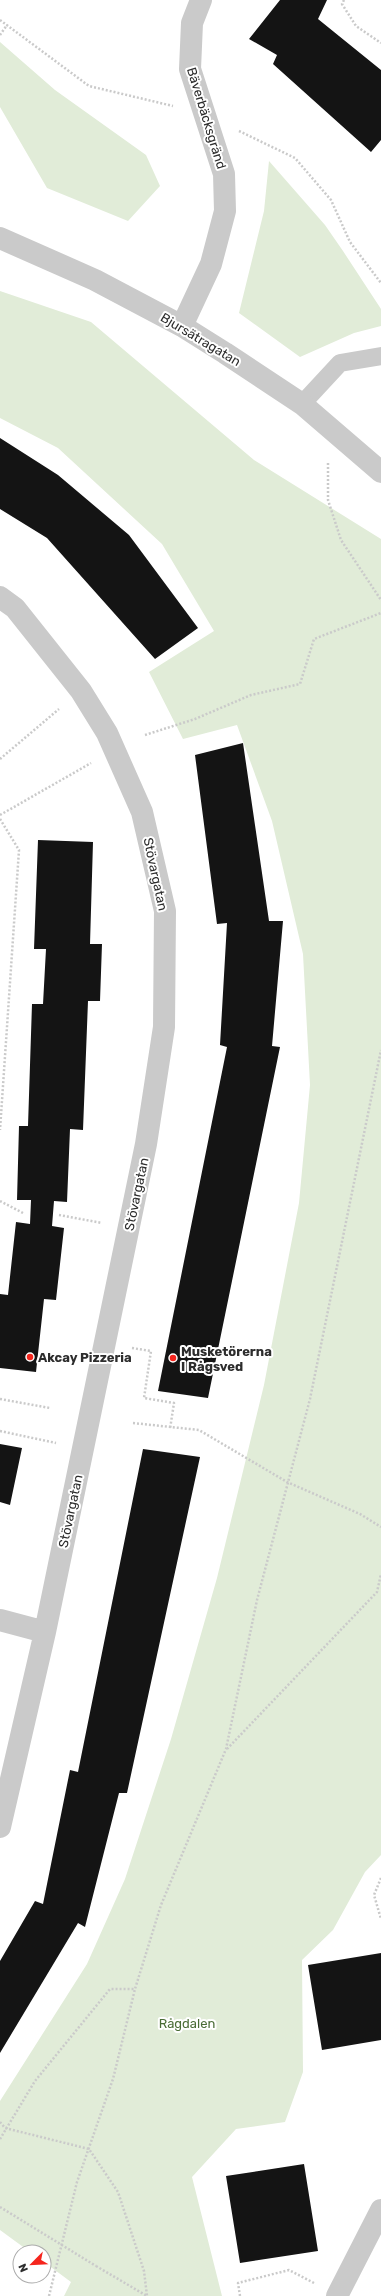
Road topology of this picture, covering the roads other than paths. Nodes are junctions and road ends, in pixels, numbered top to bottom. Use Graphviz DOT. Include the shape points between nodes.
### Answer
graph roads {
  1 [pos="201,0"];
  2 [pos="0,238"];
  3 [pos="182,326"];
  4 [pos="381,356"];
  5 [pos="302,404"];
  6 [pos="381,472"];
  7 [pos="0,597"];
  8 [pos="0,1620"];
  9 [pos="45,1632"];
  10 [pos="0,1827"];
  11 [pos="381,2210"];
  12 [pos="337,2296"];
  1 -- 3 [label="street, Bäverbäcksgränd" via="192,23 190,69 224,174 225,211 211,264"];
  2 -- 3 [label="street, Bjursätragatan" via="95,280"];
  3 -- 5 [label="street, Bjursätragatan"];
  4 -- 5 [label="lane" via="340,363"];
  5 -- 6 [label="street, Bjursätragatan"];
  7 -- 9 [label="street, Stövargatan" via="15,608 81,691 107,733 142,812 165,911 164,1027 146,1144"];
  8 -- 9 [label="street"];
  9 -- 10 [label="street, Stövargatan"];
  11 -- 12 [label="street"];
}
